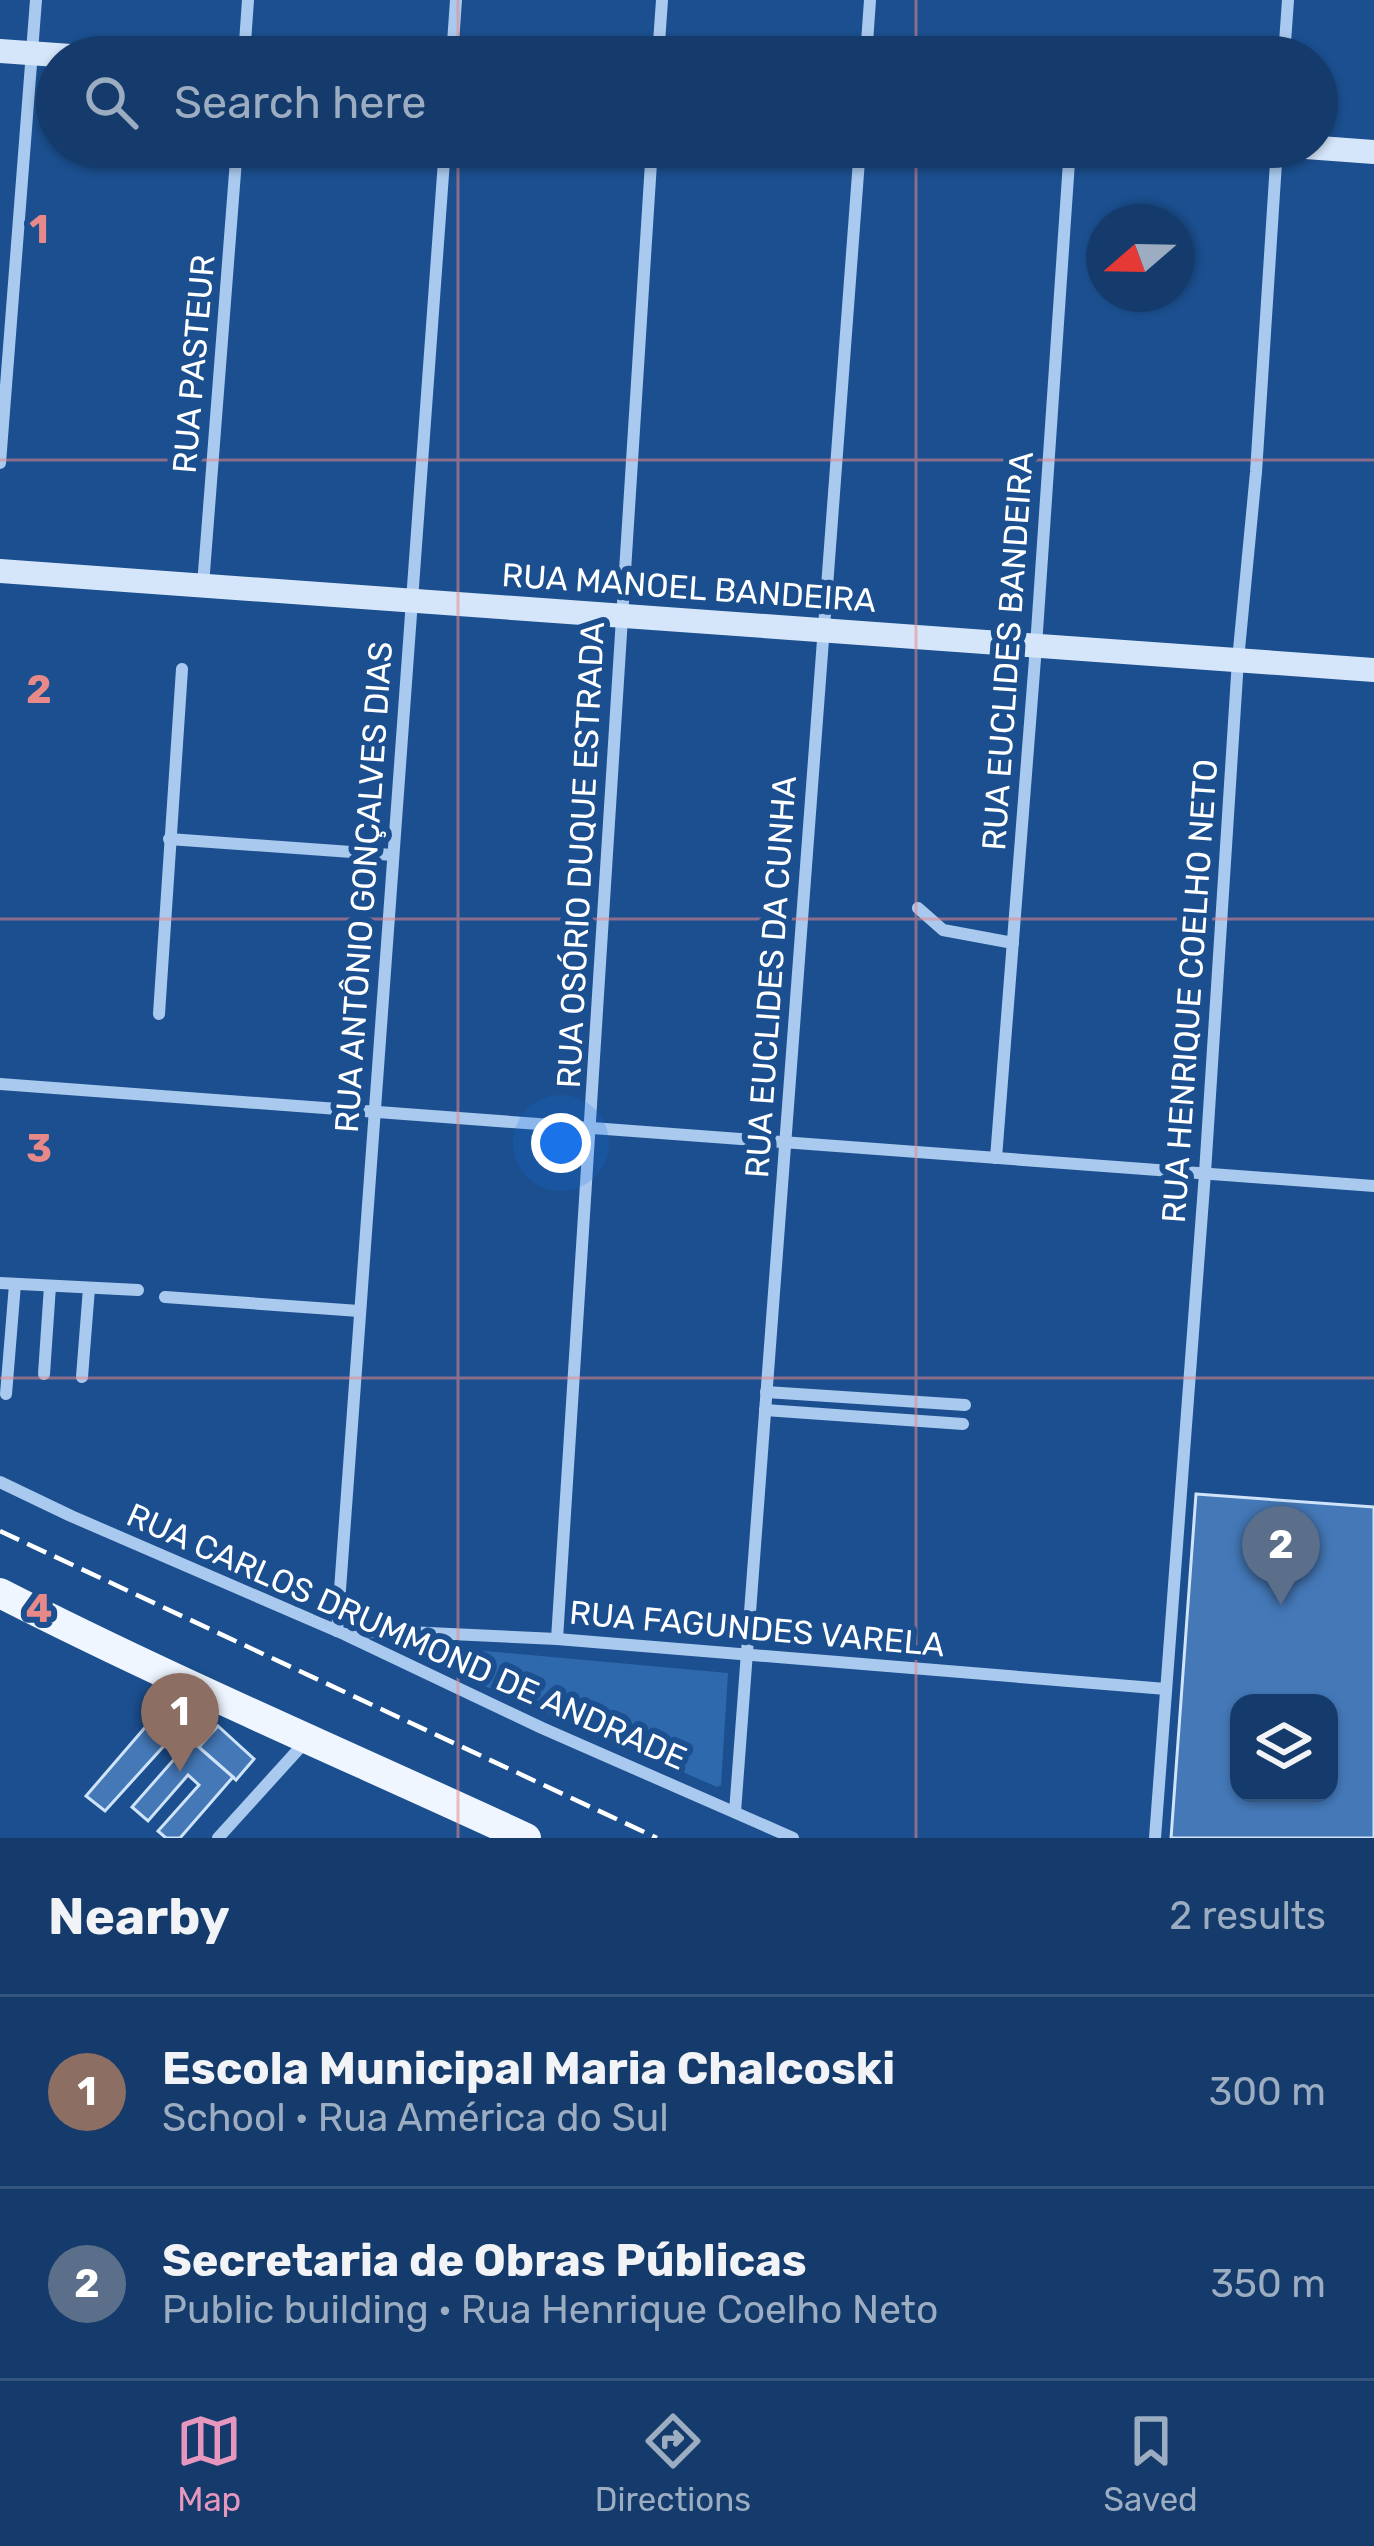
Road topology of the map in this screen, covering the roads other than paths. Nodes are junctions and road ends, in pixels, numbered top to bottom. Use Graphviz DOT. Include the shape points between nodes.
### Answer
graph roads {
  1 [pos="36,0"];
  2 [pos="248,0"];
  3 [pos="456,0"];
  4 [pos="662,0"];
  5 [pos="870,0"];
  6 [pos="1288,0"];
  7 [pos="245,36"];
  8 [pos="453,36"];
  9 [pos="659,36"];
  10 [pos="867,36"];
  11 [pos="1285,36"];
  12 [pos="0,51"];
  13 [pos="32,53"];
  14 [pos="36,53"];
  15 [pos="1338,149"];
  16 [pos="1374,152"];
  17 [pos="235,168"];
  18 [pos="443,168"];
  19 [pos="651,168"];
  20 [pos="858,168"];
  21 [pos="1069,168"];
  22 [pos="1276,168"];
  23 [pos="6,319"];
  24 [pos="3,392"];
  25 [pos="0,464"];
  26 [pos="0,571"];
  27 [pos="202,586"];
  28 [pos="412,601"];
  29 [pos="620,616"];
  30 [pos="824,629"];
  31 [pos="1036,646"];
  32 [pos="1238,660"];
  33 [pos="182,668"];
  34 [pos="1374,670"];
  35 [pos="169,839"];
  36 [pos="393,855"];
  37 [pos="918,908"];
  38 [pos="1013,944"];
  39 [pos="159,1014"];
  40 [pos="0,1084"];
  41 [pos="374,1112"];
  42 [pos="591,1128"];
  43 [pos="785,1142"];
  44 [pos="996,1158"];
  45 [pos="1205,1173"];
  46 [pos="1374,1186"];
  47 [pos="7,1283"];
  48 [pos="50,1286"];
  49 [pos="89,1288"];
  50 [pos="138,1290"];
  51 [pos="165,1297"];
  52 [pos="359,1311"];
  53 [pos="44,1374"];
  54 [pos="82,1377"];
  55 [pos="766,1391"];
  56 [pos="6,1394"];
  57 [pos="965,1405"];
  58 [pos="765,1410"];
  59 [pos="962,1424"];
  60 [pos="0,1482"];
  61 [pos="0,1593"];
  62 [pos="341,1633"];
  63 [pos="557,1639"];
  64 [pos="746,1654"];
  65 [pos="1166,1689"];
  66 [pos="309,1737"];
  67 [pos="734,1812"];
  68 [pos="218,1838"];
  69 [pos="526,1838"];
  70 [pos="793,1838"];
  71 [pos="1155,1838"];
  1 -- 13 [label="street"];
  2 -- 7 [label="street"];
  3 -- 8 [label="street"];
  4 -- 9 [label="street"];
  5 -- 10 [label="street"];
  6 -- 11 [label="street"];
  12 -- 13 [label="street"];
  13 -- 14 [label="street"];
  13 -- 23 [label="street"];
  15 -- 16 [label="street"];
  17 -- 27 [label="street, RUA PASTEUR"];
  18 -- 28 [label="street, RUA ANTÔNIO GONÇALVES DIAS"];
  19 -- 29 [label="street, RUA OSÓRIO DUQUE ESTRADA"];
  20 -- 30 [label="street, RUA EUCLIDES DA CUNHA"];
  21 -- 31 [label="street, RUA EUCLIDES BANDEIRA"];
  22 -- 32 [label="street, RUA HENRIQUE COELHO NETO"];
  23 -- 24 [label="street"];
  24 -- 25 [label="street"];
  26 -- 27 [label="street, RUA MANOEL BANDEIRA"];
  27 -- 28 [label="street, RUA MANOEL BANDEIRA"];
  28 -- 29 [label="street, RUA MANOEL BANDEIRA"];
  28 -- 36 [label="street, RUA ANTÔNIO GONÇALVES DIAS"];
  29 -- 30 [label="street, RUA MANOEL BANDEIRA"];
  29 -- 42 [label="street, RUA OSÓRIO DUQUE ESTRADA"];
  30 -- 31 [label="street, RUA MANOEL BANDEIRA"];
  30 -- 43 [label="street, RUA EUCLIDES DA CUNHA"];
  31 -- 32 [label="street, RUA MANOEL BANDEIRA"];
  31 -- 38 [label="street, RUA EUCLIDES BANDEIRA"];
  32 -- 34 [label="street, RUA MANOEL BANDEIRA"];
  32 -- 45 [label="street, RUA HENRIQUE COELHO NETO"];
  33 -- 35 [label="street"];
  35 -- 36 [label="street"];
  35 -- 39 [label="street"];
  36 -- 41 [label="street, RUA ANTÔNIO GONÇALVES DIAS"];
  37 -- 38 [label="street" via="944,930"];
  38 -- 44 [label="street, RUA EUCLIDES BANDEIRA"];
  40 -- 41 [label="street"];
  41 -- 42 [label="street"];
  41 -- 52 [label="street, RUA ANTÔNIO GONÇALVES DIAS"];
  42 -- 43 [label="street"];
  42 -- 63 [label="street, RUA OSÓRIO DUQUE ESTRADA"];
  43 -- 44 [label="street"];
  43 -- 55 [label="street, RUA EUCLIDES DA CUNHA"];
  44 -- 45 [label="street"];
  45 -- 46 [label="street"];
  45 -- 65 [label="street, RUA HENRIQUE COELHO NETO"];
  47 -- 48 [label="street"];
  47 -- 56 [label="street"];
  48 -- 49 [label="street"];
  48 -- 53 [label="street"];
  49 -- 50 [label="street"];
  49 -- 54 [label="street"];
  51 -- 52 [label="street"];
  52 -- 62 [label="street, RUA ANTÔNIO GONÇALVES DIAS"];
  55 -- 57 [label="street"];
  55 -- 58 [label="street, RUA EUCLIDES DA CUNHA"];
  58 -- 59 [label="street"];
  58 -- 64 [label="street, RUA EUCLIDES DA CUNHA"];
  60 -- 62 [label="street, RUA CARLOS DRUMMOND DE ANDRADE"];
  61 -- 66 [label="main road"];
  62 -- 63 [label="street, RUA FAGUNDES VARELA"];
  62 -- 67 [label="street, RUA CARLOS DRUMMOND DE ANDRADE"];
  63 -- 64 [label="street, RUA FAGUNDES VARELA"];
  64 -- 65 [label="street, RUA FAGUNDES VARELA"];
  64 -- 67 [label="street, RUA EUCLIDES DA CUNHA"];
  65 -- 71 [label="street, RUA HENRIQUE COELHO NETO"];
  66 -- 68 [label="street"];
  66 -- 69 [label="main road"];
  67 -- 70 [label="street, RUA CARLOS DRUMMOND DE ANDRADE"];
}
